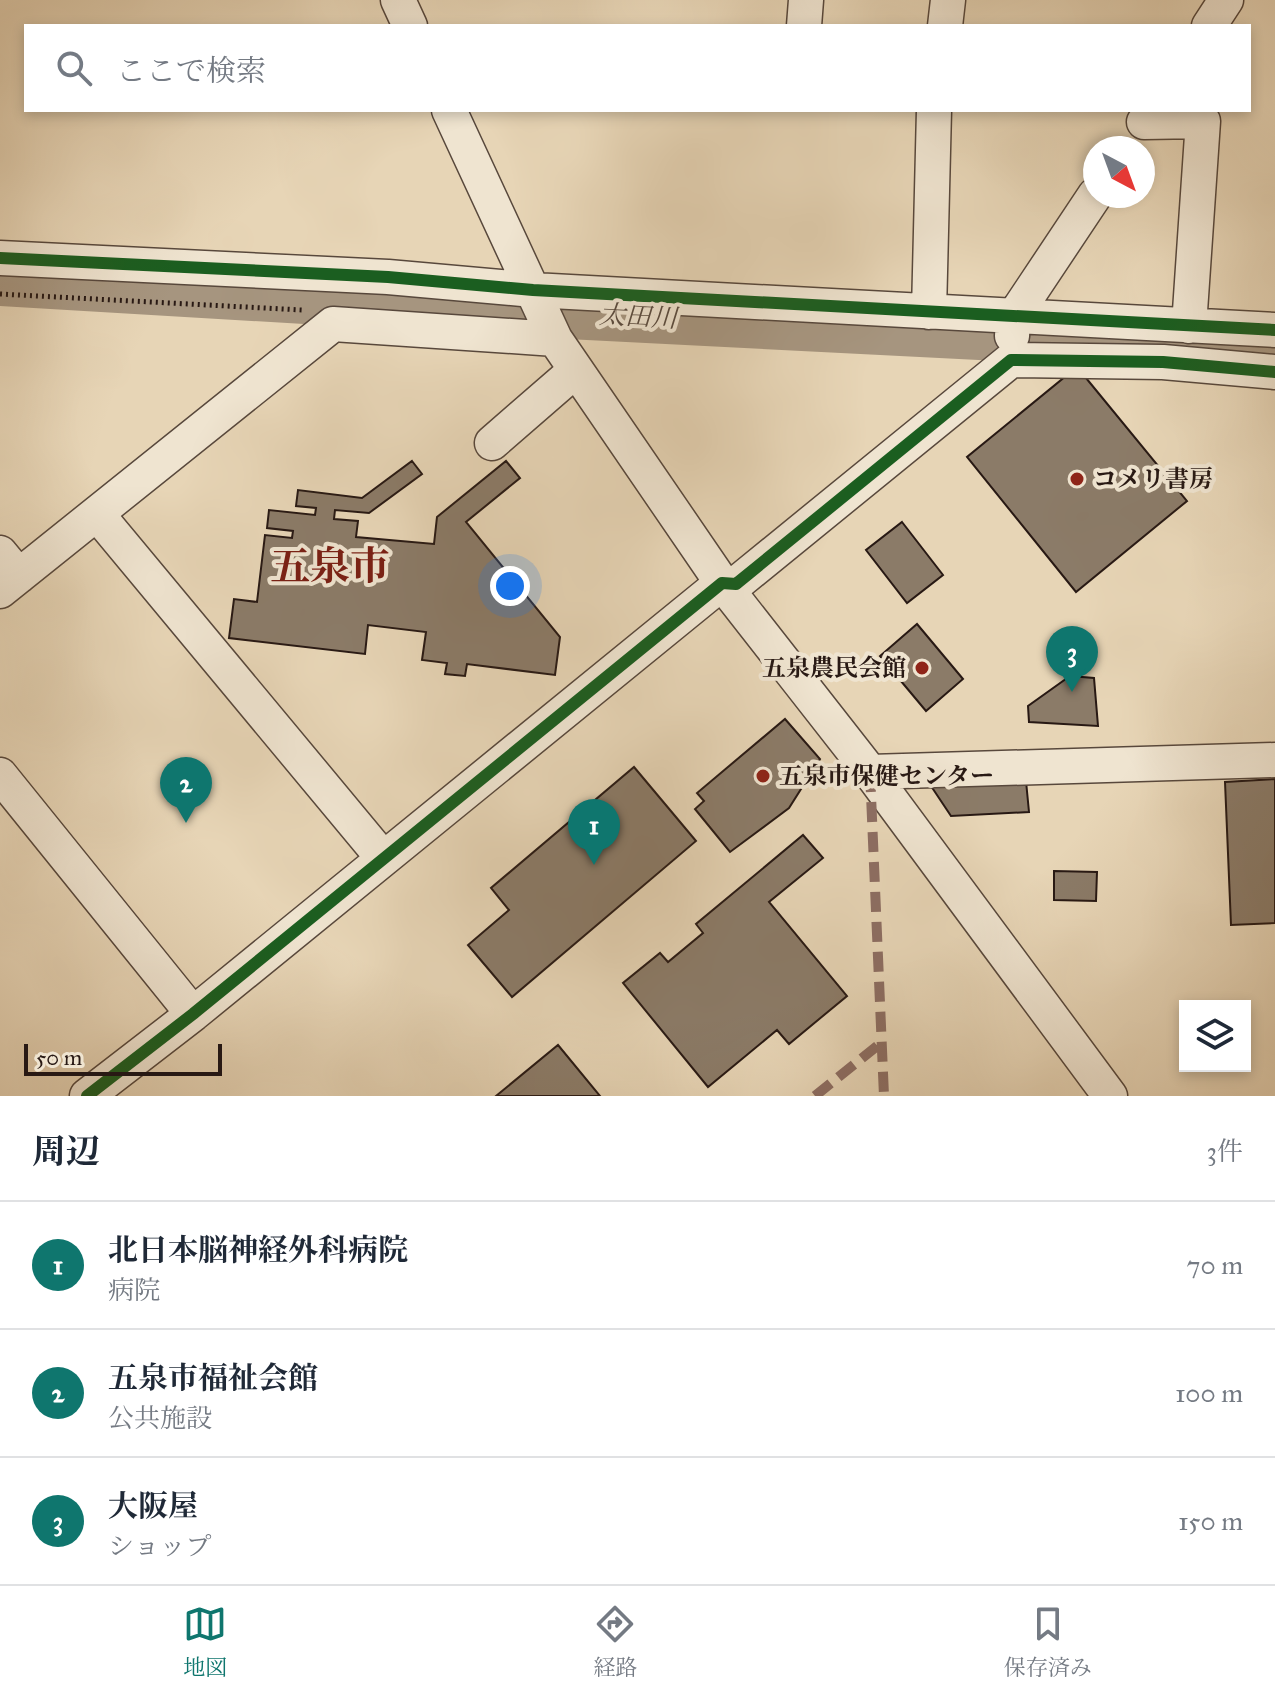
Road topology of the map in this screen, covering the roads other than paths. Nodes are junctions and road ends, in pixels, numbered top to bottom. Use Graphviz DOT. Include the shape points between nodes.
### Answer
graph roads {
  1 [pos="398,0"];
  2 [pos="806,0"];
  3 [pos="948,0"];
  4 [pos="1226,0"];
  5 [pos="409,24"];
  6 [pos="804,24"];
  7 [pos="945,24"];
  8 [pos="1210,24"];
  9 [pos="450,112"];
  10 [pos="934,112"];
  11 [pos="1141,127"];
  12 [pos="1086,208"];
  13 [pos="0,258"];
  14 [pos="533,290"];
  15 [pos="929,312"];
  16 [pos="1013,318"];
  17 [pos="1189,326"];
  18 [pos="1275,330"];
  19 [pos="555,339"];
  20 [pos="1011,360"];
  21 [pos="576,370"];
  22 [pos="1275,372"];
  23 [pos="492,443"];
  24 [pos="97,514"];
  25 [pos="6,574"];
  26 [pos="722,583"];
  27 [pos="1275,760"];
  28 [pos="870,772"];
  29 [pos="0,775"];
  30 [pos="383,858"];
  31 [pos="193,1014"];
  32 [pos="87,1096"];
  33 [pos="1110,1096"];
  1 -- 5 [label="street"];
  2 -- 6 [label="street"];
  3 -- 7 [label="street"];
  4 -- 8 [label="street"];
  9 -- 14 [label="street"];
  10 -- 15 [label="street"];
  11 -- 17 [label="street" via="1203,121"];
  12 -- 16 [label="street"];
  13 -- 14 [label="street" via="388,277"];
  14 -- 15 [label="street"];
  14 -- 19 [label="street"];
  15 -- 16 [label="street"];
  16 -- 17 [label="street"];
  16 -- 20 [label="street"];
  17 -- 18 [label="street"];
  19 -- 21 [label="street"];
  19 -- 24 [label="street" via="333,324"];
  20 -- 22 [label="street" via="1163,362"];
  20 -- 26 [label="street" via="736,584"];
  21 -- 23 [label="street"];
  21 -- 26 [label="street"];
  24 -- 25 [label="street"];
  24 -- 30 [label="street"];
  26 -- 28 [label="street"];
  26 -- 30 [label="street"];
  27 -- 28 [label="street"];
  28 -- 33 [label="street"];
  29 -- 31 [label="street"];
  30 -- 31 [label="street"];
  31 -- 32 [label="street"];
}
